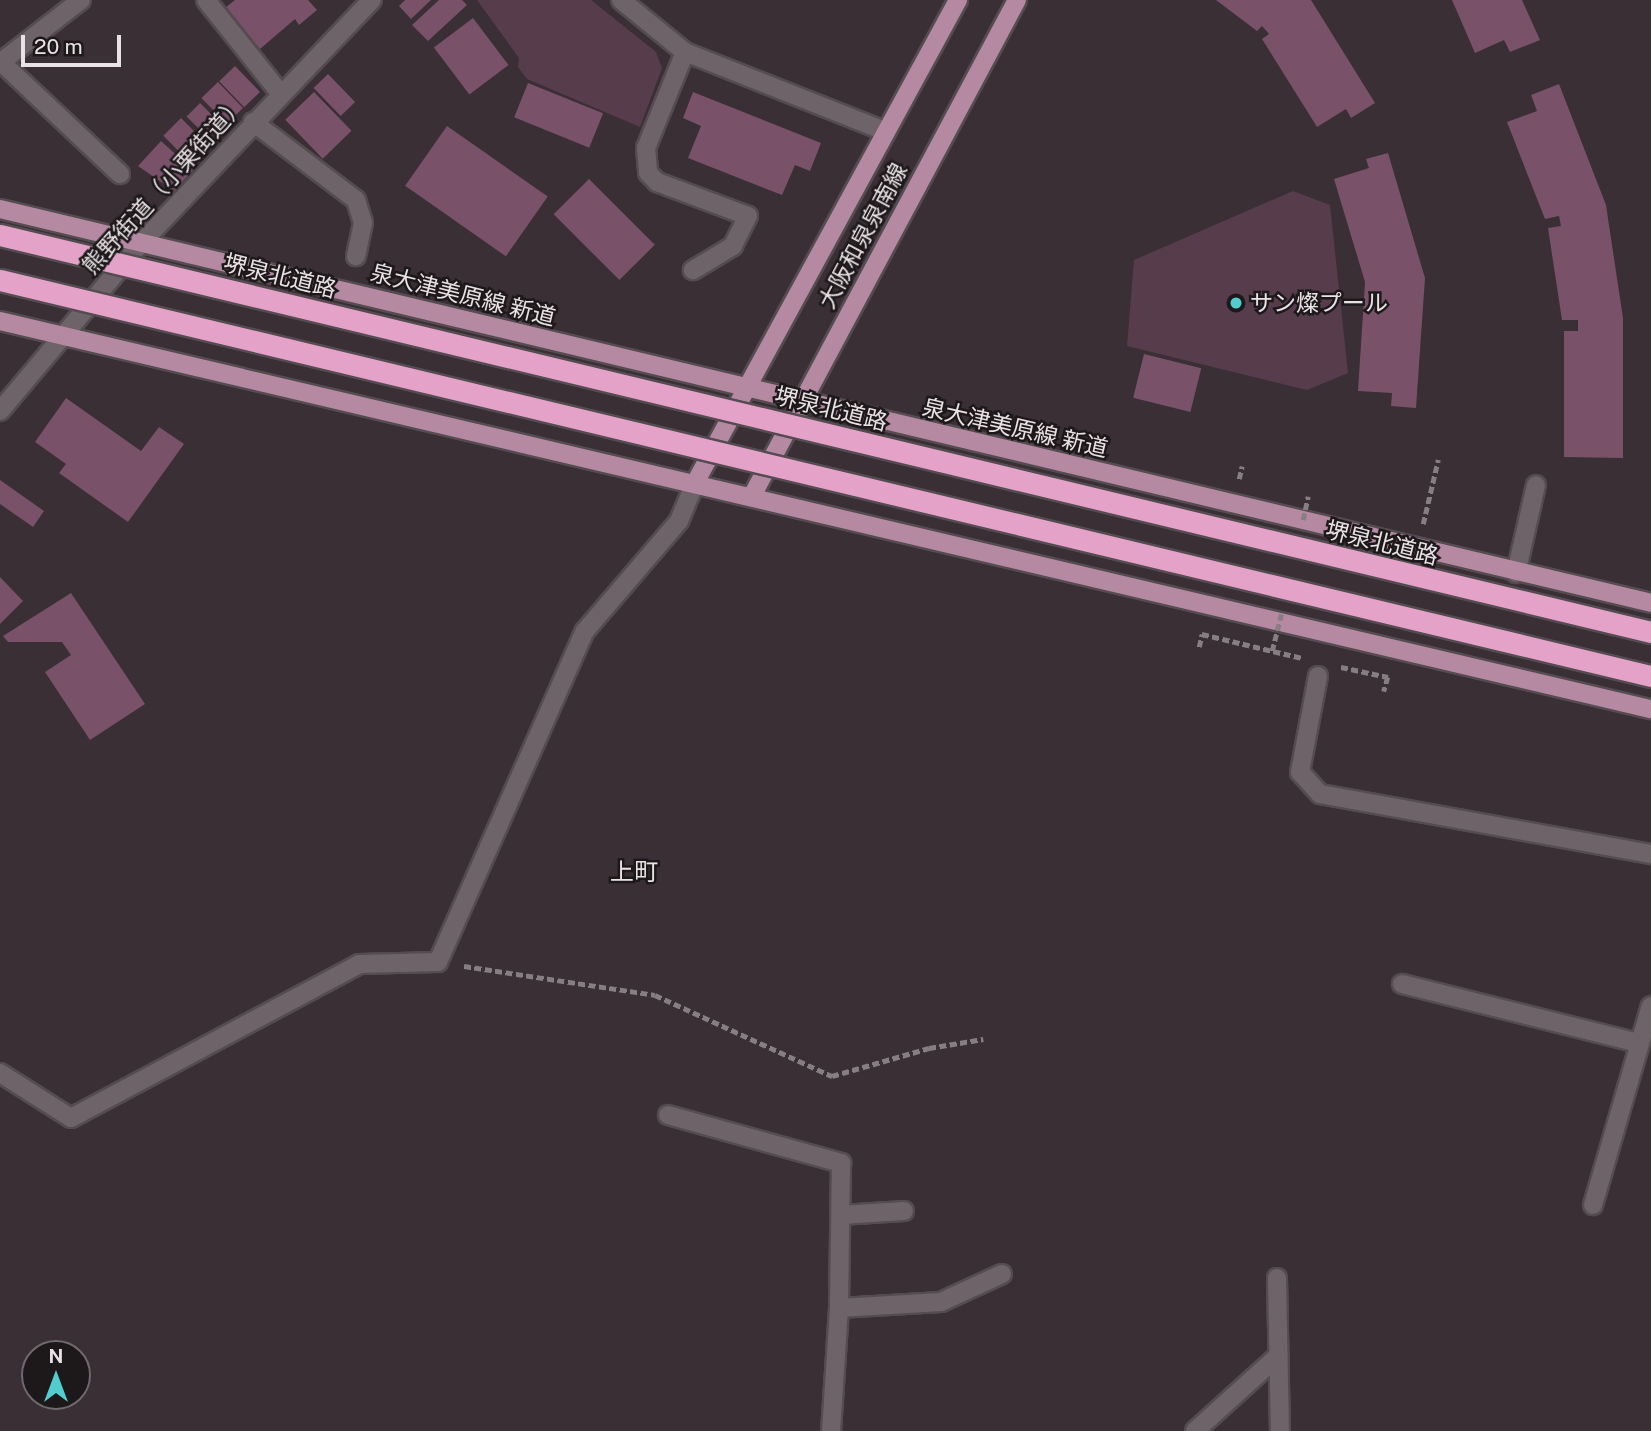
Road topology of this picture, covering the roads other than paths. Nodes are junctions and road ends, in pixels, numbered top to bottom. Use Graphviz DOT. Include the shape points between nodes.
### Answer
graph roads {
  1 [pos="81,0"];
  2 [pos="206,0"];
  3 [pos="372,0"];
  4 [pos="621,0"];
  5 [pos="958,0"];
  6 [pos="1017,0"];
  7 [pos="685,52"];
  8 [pos="1,61"];
  9 [pos="280,93"];
  10 [pos="253,122"];
  11 [pos="885,131"];
  12 [pos="121,174"];
  13 [pos="0,209"];
  14 [pos="0,235"];
  15 [pos="142,242"];
  16 [pos="356,256"];
  17 [pos="693,270"];
  18 [pos="0,281"];
  19 [pos="0,321"];
  20 [pos="64,336"];
  21 [pos="747,388"];
  22 [pos="802,402"];
  23 [pos="0,411"];
  24 [pos="695,483"];
  25 [pos="1536,485"];
  26 [pos="752,496"];
  27 [pos="1516,573"];
  28 [pos="1651,603"];
  29 [pos="1651,632"];
  30 [pos="1318,676"];
  31 [pos="1651,676"];
  32 [pos="1651,709"];
  33 [pos="1651,854"];
  34 [pos="1402,984"];
  35 [pos="1651,1006"];
  36 [pos="1639,1042"];
  37 [pos="0,1073"];
  38 [pos="668,1115"];
  39 [pos="1593,1205"];
  40 [pos="904,1211"];
  41 [pos="841,1215"];
  42 [pos="1002,1274"];
  43 [pos="1277,1278"];
  44 [pos="839,1308"];
  45 [pos="1278,1356"];
  46 [pos="831,1431"];
  47 [pos="1195,1431"];
  48 [pos="1280,1431"];
  1 -- 8 [label="street"];
  2 -- 9 [label="street"];
  3 -- 9 [label="street, 熊野街道（小栗街道）"];
  4 -- 7 [label="street"];
  5 -- 11 [label="main road, 大阪和泉泉南線"];
  6 -- 22 [label="main road, 大阪和泉泉南線"];
  7 -- 11 [label="street"];
  7 -- 17 [label="street" via="646,148 648,173 656,182 748,216 733,246"];
  8 -- 12 [label="street"];
  9 -- 10 [label="street, 熊野街道（小栗街道）"];
  10 -- 15 [label="street, 熊野街道（小栗街道）"];
  10 -- 16 [label="street" via="356,200 363,223"];
  11 -- 21 [label="main road, 大阪和泉泉南線"];
  13 -- 15 [label="main road, 泉大津美原線 新道"];
  14 -- 29 [label="highway, 堺泉北道路, bridge"];
  15 -- 20 [label="street, 熊野街道（小栗街道）"];
  15 -- 21 [label="main road, 泉大津美原線 新道"];
  18 -- 31 [label="highway, bridge"];
  19 -- 20 [label="main road"];
  20 -- 23 [label="street, 熊野街道（小栗街道）"];
  20 -- 24 [label="main road"];
  21 -- 22 [label="main road, 泉大津美原線 新道"];
  21 -- 24 [label="main road, 大阪和泉泉南線"];
  22 -- 26 [label="main road, 大阪和泉泉南線"];
  22 -- 27 [label="main road, 泉大津美原線 新道"];
  24 -- 26 [label="main road"];
  24 -- 37 [label="street" via="679,521 585,631 438,962 359,964 71,1118"];
  25 -- 27 [label="street"];
  26 -- 32 [label="main road"];
  27 -- 28 [label="main road, 泉大津美原線 新道"];
  30 -- 33 [label="street" via="1300,772 1320,794"];
  34 -- 36 [label="street"];
  35 -- 36 [label="street"];
  36 -- 39 [label="street"];
  38 -- 41 [label="street" via="841,1163"];
  40 -- 41 [label="street"];
  41 -- 44 [label="street"];
  42 -- 44 [label="street" via="942,1302"];
  43 -- 45 [label="street"];
  44 -- 46 [label="street"];
  45 -- 47 [label="street"];
  45 -- 48 [label="street"];
}
